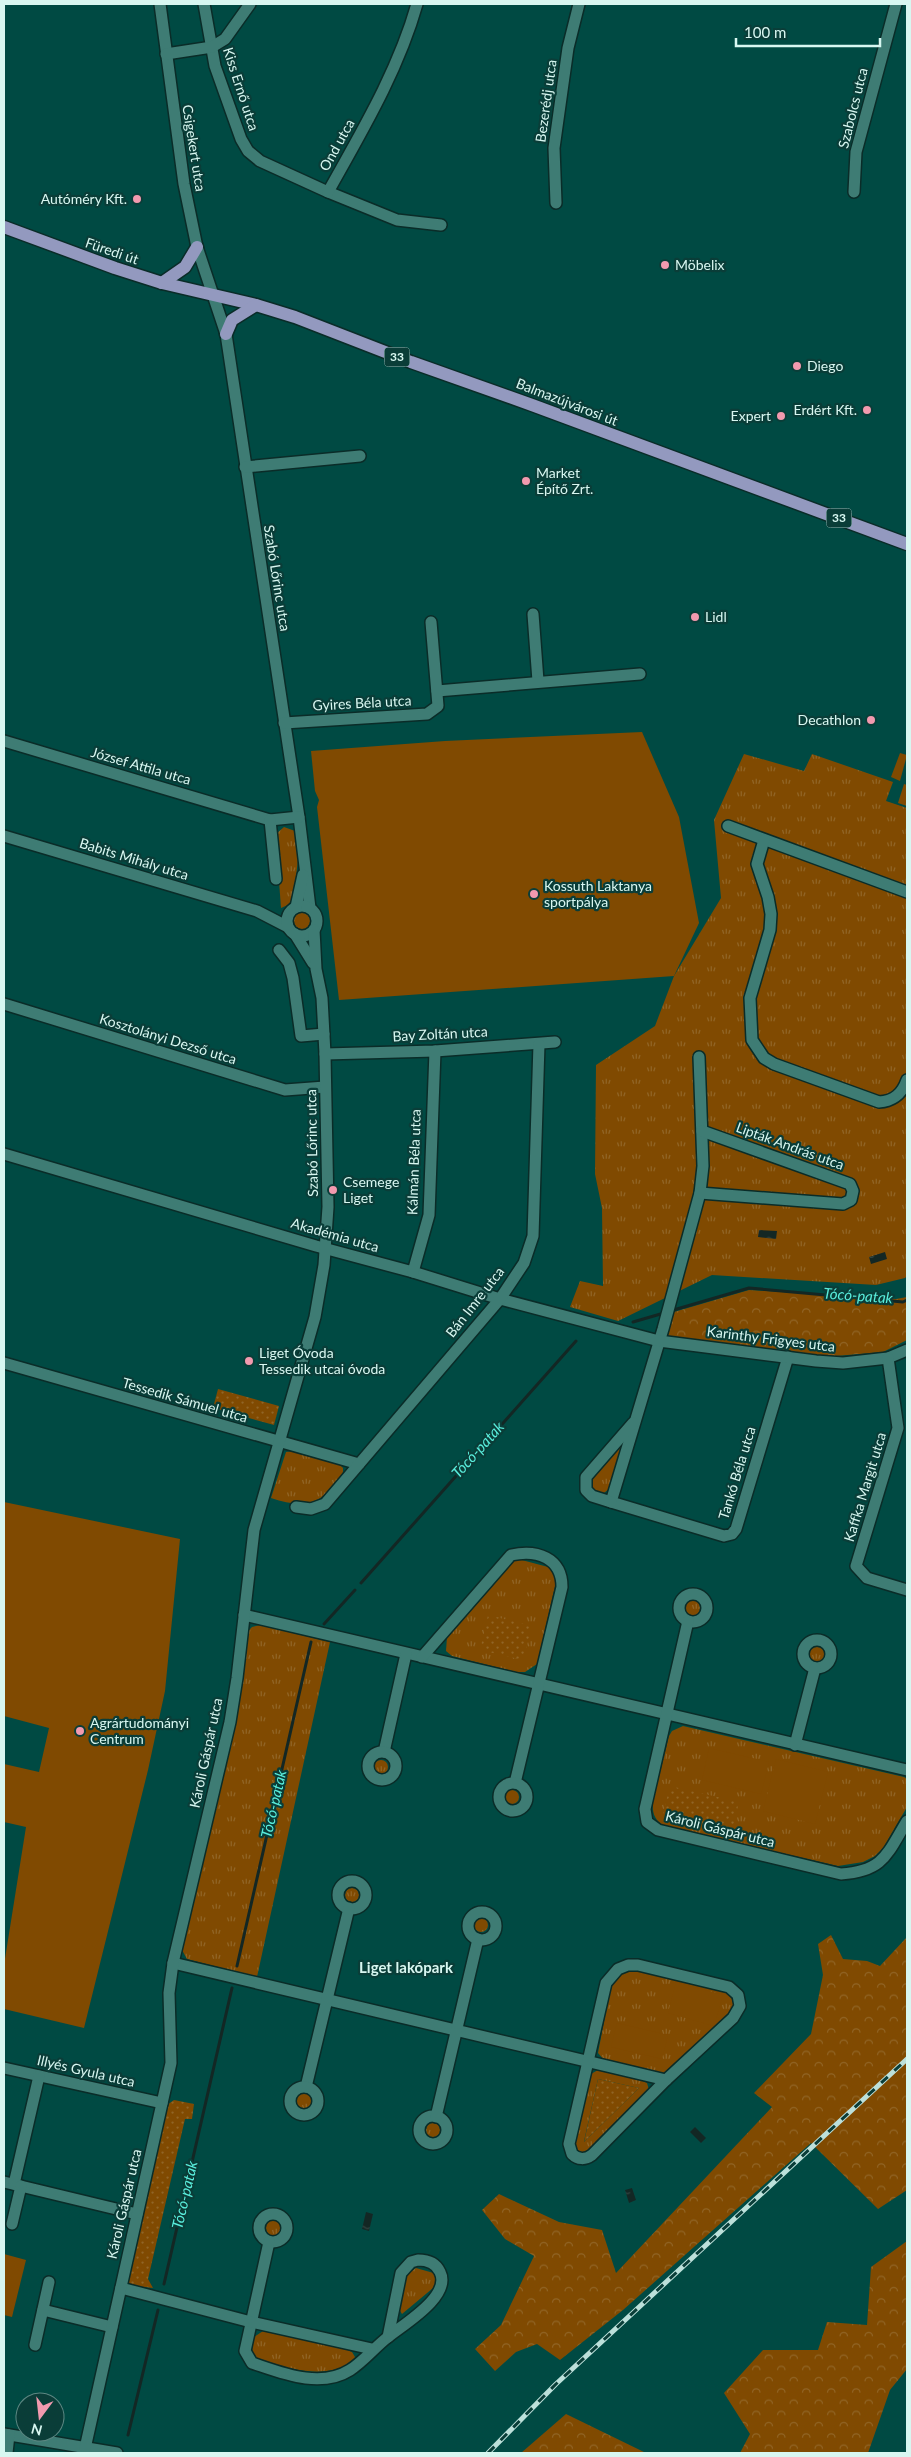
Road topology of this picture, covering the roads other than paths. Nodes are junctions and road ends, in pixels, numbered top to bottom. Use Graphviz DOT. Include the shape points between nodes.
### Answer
graph roads {
  1 [pos="160,4"];
  2 [pos="204,4"];
  3 [pos="250,4"];
  4 [pos="417,4"];
  5 [pos="579,4"];
  6 [pos="896,4"];
  7 [pos="212,47"];
  8 [pos="166,54"];
  9 [pos="328,192"];
  10 [pos="854,192"];
  11 [pos="556,203"];
  12 [pos="441,225"];
  13 [pos="4,228"];
  14 [pos="197,246"];
  15 [pos="162,283"];
  16 [pos="214,294"];
  17 [pos="256,305"];
  18 [pos="226,334"];
  19 [pos="360,456"];
  20 [pos="245,467"];
  21 [pos="907,544"];
  22 [pos="533,614"];
  23 [pos="431,622"];
  24 [pos="640,674"];
  25 [pos="538,681"];
  26 [pos="437,691"];
  27 [pos="284,723"];
  28 [pos="4,741"];
  29 [pos="299,818"];
  30 [pos="270,820"];
  31 [pos="728,826"];
  32 [pos="4,836"];
  33 [pos="764,840"];
  34 [pos="305,868"];
  35 [pos="276,879"];
  36 [pos="907,892"];
  37 [pos="310,908"];
  38 [pos="292,910"];
  39 [pos="256,911"];
  40 [pos="314,930"];
  41 [pos="292,931"];
  42 [pos="280,950"];
  43 [pos="316,970"];
  44 [pos="4,1004"];
  45 [pos="324,1034"];
  46 [pos="555,1042"];
  47 [pos="539,1044"];
  48 [pos="435,1051"];
  49 [pos="325,1054"];
  50 [pos="699,1057"];
  51 [pos="907,1080"];
  52 [pos="325,1087"];
  53 [pos="702,1131"];
  54 [pos="4,1154"];
  55 [pos="700,1193"];
  56 [pos="326,1249"];
  57 [pos="414,1272"];
  58 [pos="500,1299"];
  59 [pos="660,1341"];
  60 [pos="907,1350"];
  61 [pos="788,1357"];
  62 [pos="888,1358"];
  63 [pos="4,1363"];
  64 [pos="636,1419"];
  65 [pos="279,1442"];
  66 [pos="359,1464"];
  67 [pos="611,1502"];
  68 [pos="296,1507"];
  69 [pos="251,1547"];
  70 [pos="907,1590"];
  71 [pos="244,1615"];
  72 [pos="688,1621"];
  73 [pos="406,1654"];
  74 [pos="422,1657"];
  75 [pos="815,1668"];
  76 [pos="538,1685"];
  77 [pos="666,1715"];
  78 [pos="795,1745"];
  79 [pos="384,1752"];
  80 [pos="907,1770"];
  81 [pos="515,1783"];
  82 [pos="907,1821"];
  83 [pos="349,1908"];
  84 [pos="478,1939"];
  85 [pos="173,1963"];
  86 [pos="327,2001"];
  87 [pos="456,2031"];
  88 [pos="587,2062"];
  89 [pos="4,2068"];
  90 [pos="39,2076"];
  91 [pos="666,2080"];
  92 [pos="306,2087"];
  93 [pos="162,2103"];
  94 [pos="436,2117"];
  95 [pos="13,2184"];
  96 [pos="138,2214"];
  97 [pos="12,2224"];
  98 [pos="269,2242"];
  99 [pos="49,2282"];
  100 [pos="121,2288"];
  101 [pos="43,2310"];
  102 [pos="250,2322"];
  103 [pos="112,2327"];
  104 [pos="388,2337"];
  105 [pos="34,2344"];
  106 [pos="372,2349"];
  107 [pos="6,2435"];
  108 [pos="84,2451"];
  109 [pos="7,2453"];
  110 [pos="117,2453"];
  1 -- 8 [label="street, Csigekert utca"];
  2 -- 7 [label="street, Kiss Ernő utca"];
  3 -- 7 [label="street" via="225,39"];
  4 -- 9 [label="street, Ond utca" via="410,31 387,85"];
  5 -- 11 [label="street, Bezerédj utca" via="568,48 554,148"];
  6 -- 10 [label="street, Szabolcs utca" via="856,152"];
  7 -- 8 [label="street"];
  7 -- 9 [label="street, Kiss Ernő utca" via="215,66 248,151 260,161"];
  8 -- 14 [label="street, Csigekert utca" via="184,184"];
  9 -- 12 [label="street, Ond utca" via="397,220"];
  13 -- 15 [label="main road, Füredi út / 33"];
  14 -- 15 [label="main road" via="185,267"];
  14 -- 16 [label="street, Csigekert utca"];
  15 -- 16 [label="main road, Füredi út / 33"];
  16 -- 17 [label="main road, Balmazújvárosi út / 33"];
  16 -- 18 [label="street, Szabó Lőrinc utca"];
  17 -- 18 [label="main road" via="232,320"];
  17 -- 21 [label="main road, Balmazújvárosi út / 33"];
  18 -- 20 [label="street, Szabó Lőrinc utca"];
  19 -- 20 [label="street"];
  20 -- 27 [label="street, Szabó Lőrinc utca"];
  22 -- 25 [label="street"];
  23 -- 26 [label="street, Gyires Béla utca"];
  24 -- 25 [label="street"];
  25 -- 26 [label="street"];
  26 -- 27 [label="street, Gyires Béla utca" via="438,706 427,714"];
  27 -- 29 [label="street, Szabó Lőrinc utca"];
  28 -- 30 [label="street, József Attila utca"];
  29 -- 30 [label="street"];
  29 -- 34 [label="street, Szabó Lőrinc utca"];
  30 -- 35 [label="street"];
  31 -- 33 [label="street"];
  32 -- 39 [label="street, Babits Mihály utca"];
  33 -- 36 [label="street"];
  33 -- 51 [label="street" via="758,870 771,914 770,930 750,998 750,1028 757,1050 774,1064 879,1102 894,1099"];
  34 -- 37 [label="street, Szabó Lőrinc utca"];
  34 -- 38 [label="street, Szabó Lőrinc utca"];
  37 -- 38 [label="street"];
  37 -- 40 [label="street" via="317,920"];
  38 -- 39 [label="street, Babits Mihály utca"];
  38 -- 41 [label="street"];
  39 -- 41 [label="street, Babits Mihály utca"];
  40 -- 41 [label="street" via="305,935"];
  40 -- 43 [label="street, Szabó Lőrinc utca"];
  41 -- 43 [label="street, Szabó Lőrinc utca"];
  42 -- 45 [label="street" via="289,963 293,978 301,1036"];
  43 -- 45 [label="street, Szabó Lőrinc utca"];
  44 -- 52 [label="street, Kosztolányi Dezső utca" via="286,1090"];
  45 -- 49 [label="street, Szabó Lőrinc utca"];
  46 -- 47 [label="street, Bay Zoltán utca"];
  47 -- 48 [label="street, Bay Zoltán utca"];
  47 -- 58 [label="street, Bán Imre utca" via="533,1236 524,1263"];
  48 -- 49 [label="street, Bay Zoltán utca"];
  48 -- 57 [label="street, Kálmán Béla utca" via="429,1215"];
  49 -- 52 [label="street, Szabó Lőrinc utca"];
  50 -- 53 [label="street"];
  52 -- 56 [label="street, Szabó Lőrinc utca"];
  53 -- 55 [label="street"];
  53 -- 55 [label="street, Lipták András utca" via="850,1184 854,1191 850,1200 843,1204"];
  54 -- 56 [label="street, Akadémia utca"];
  55 -- 59 [label="street"];
  56 -- 57 [label="street, Akadémia utca"];
  56 -- 65 [label="street, Szabó Lőrinc utca" via="315,1317"];
  57 -- 58 [label="street, Akadémia utca"];
  58 -- 59 [label="street, Akadémia utca"];
  58 -- 66 [label="street, Bán Imre utca"];
  59 -- 61 [label="street, Karinthy Frigyes utca"];
  59 -- 64 [label="street, Tankó Béla utca"];
  60 -- 62 [label="street, Karinthy Frigyes utca"];
  61 -- 62 [label="street, Karinthy Frigyes utca" via="843,1362"];
  61 -- 67 [label="street, Tankó Béla utca" via="732,1534 724,1536"];
  62 -- 70 [label="street, Kaffka Margit utca" via="898,1428 856,1566 867,1578"];
  63 -- 65 [label="street, Tessedik Sámuel utca"];
  64 -- 67 [label="street, Tankó Béla utca"];
  64 -- 67 [label="street, Tankó Béla utca" via="586,1477 586,1490 592,1496"];
  65 -- 66 [label="street, Tessedik Sámuel utca"];
  65 -- 69 [label="street, Szabó Lőrinc utca"];
  66 -- 68 [label="street, Bán Imre utca" via="325,1504 311,1509"];
  69 -- 71 [label="street, Károli Gáspár utca"];
  71 -- 73 [label="street"];
  71 -- 85 [label="street, Károli Gáspár utca" via="230,1722"];
  72 -- 77 [label="street, Károli Gáspár utca"];
  73 -- 74 [label="street"];
  73 -- 79 [label="street"];
  74 -- 76 [label="street"];
  74 -- 76 [label="street" via="512,1555 534,1553 555,1564 562,1574 562,1587"];
  75 -- 78 [label="street"];
  76 -- 77 [label="street"];
  76 -- 81 [label="street"];
  77 -- 78 [label="street"];
  77 -- 82 [label="street, Károli Gáspár utca" via="645,1809 647,1822 658,1830 841,1874 863,1872 883,1861"];
  78 -- 80 [label="street"];
  83 -- 86 [label="street"];
  84 -- 87 [label="street"];
  85 -- 86 [label="street"];
  85 -- 93 [label="street, Károli Gáspár utca" via="169,1993 171,2063"];
  86 -- 87 [label="street"];
  86 -- 92 [label="street"];
  87 -- 88 [label="street"];
  87 -- 94 [label="street"];
  88 -- 91 [label="street"];
  88 -- 91 [label="street" via="569,2144 572,2154 578,2158 592,2154"];
  88 -- 91 [label="street" via="606,1983 618,1969 638,1965 735,1991 740,2001 737,2013"];
  89 -- 90 [label="street, Illyés Gyula utca"];
  90 -- 93 [label="street, Illyés Gyula utca"];
  90 -- 95 [label="street"];
  93 -- 96 [label="street, Károli Gáspár utca"];
  95 -- 96 [label="street"];
  95 -- 97 [label="street"];
  96 -- 100 [label="street, Károli Gáspár utca"];
  98 -- 102 [label="street"];
  99 -- 101 [label="street"];
  100 -- 102 [label="street"];
  100 -- 103 [label="street, Károli Gáspár utca"];
  101 -- 103 [label="street"];
  101 -- 105 [label="street"];
  102 -- 106 [label="street"];
  102 -- 106 [label="street" via="246,2351 252,2363 299,2376 334,2378 351,2370"];
  103 -- 108 [label="street, Károli Gáspár utca"];
  104 -- 104 [label="street" via="438,2295 442,2275 433,2263 418,2260 405,2266 400,2273"];
  104 -- 106 [label="street"];
  107 -- 108 [label="street"];
  107 -- 109 [label="street"];
  108 -- 110 [label="street"];
}
